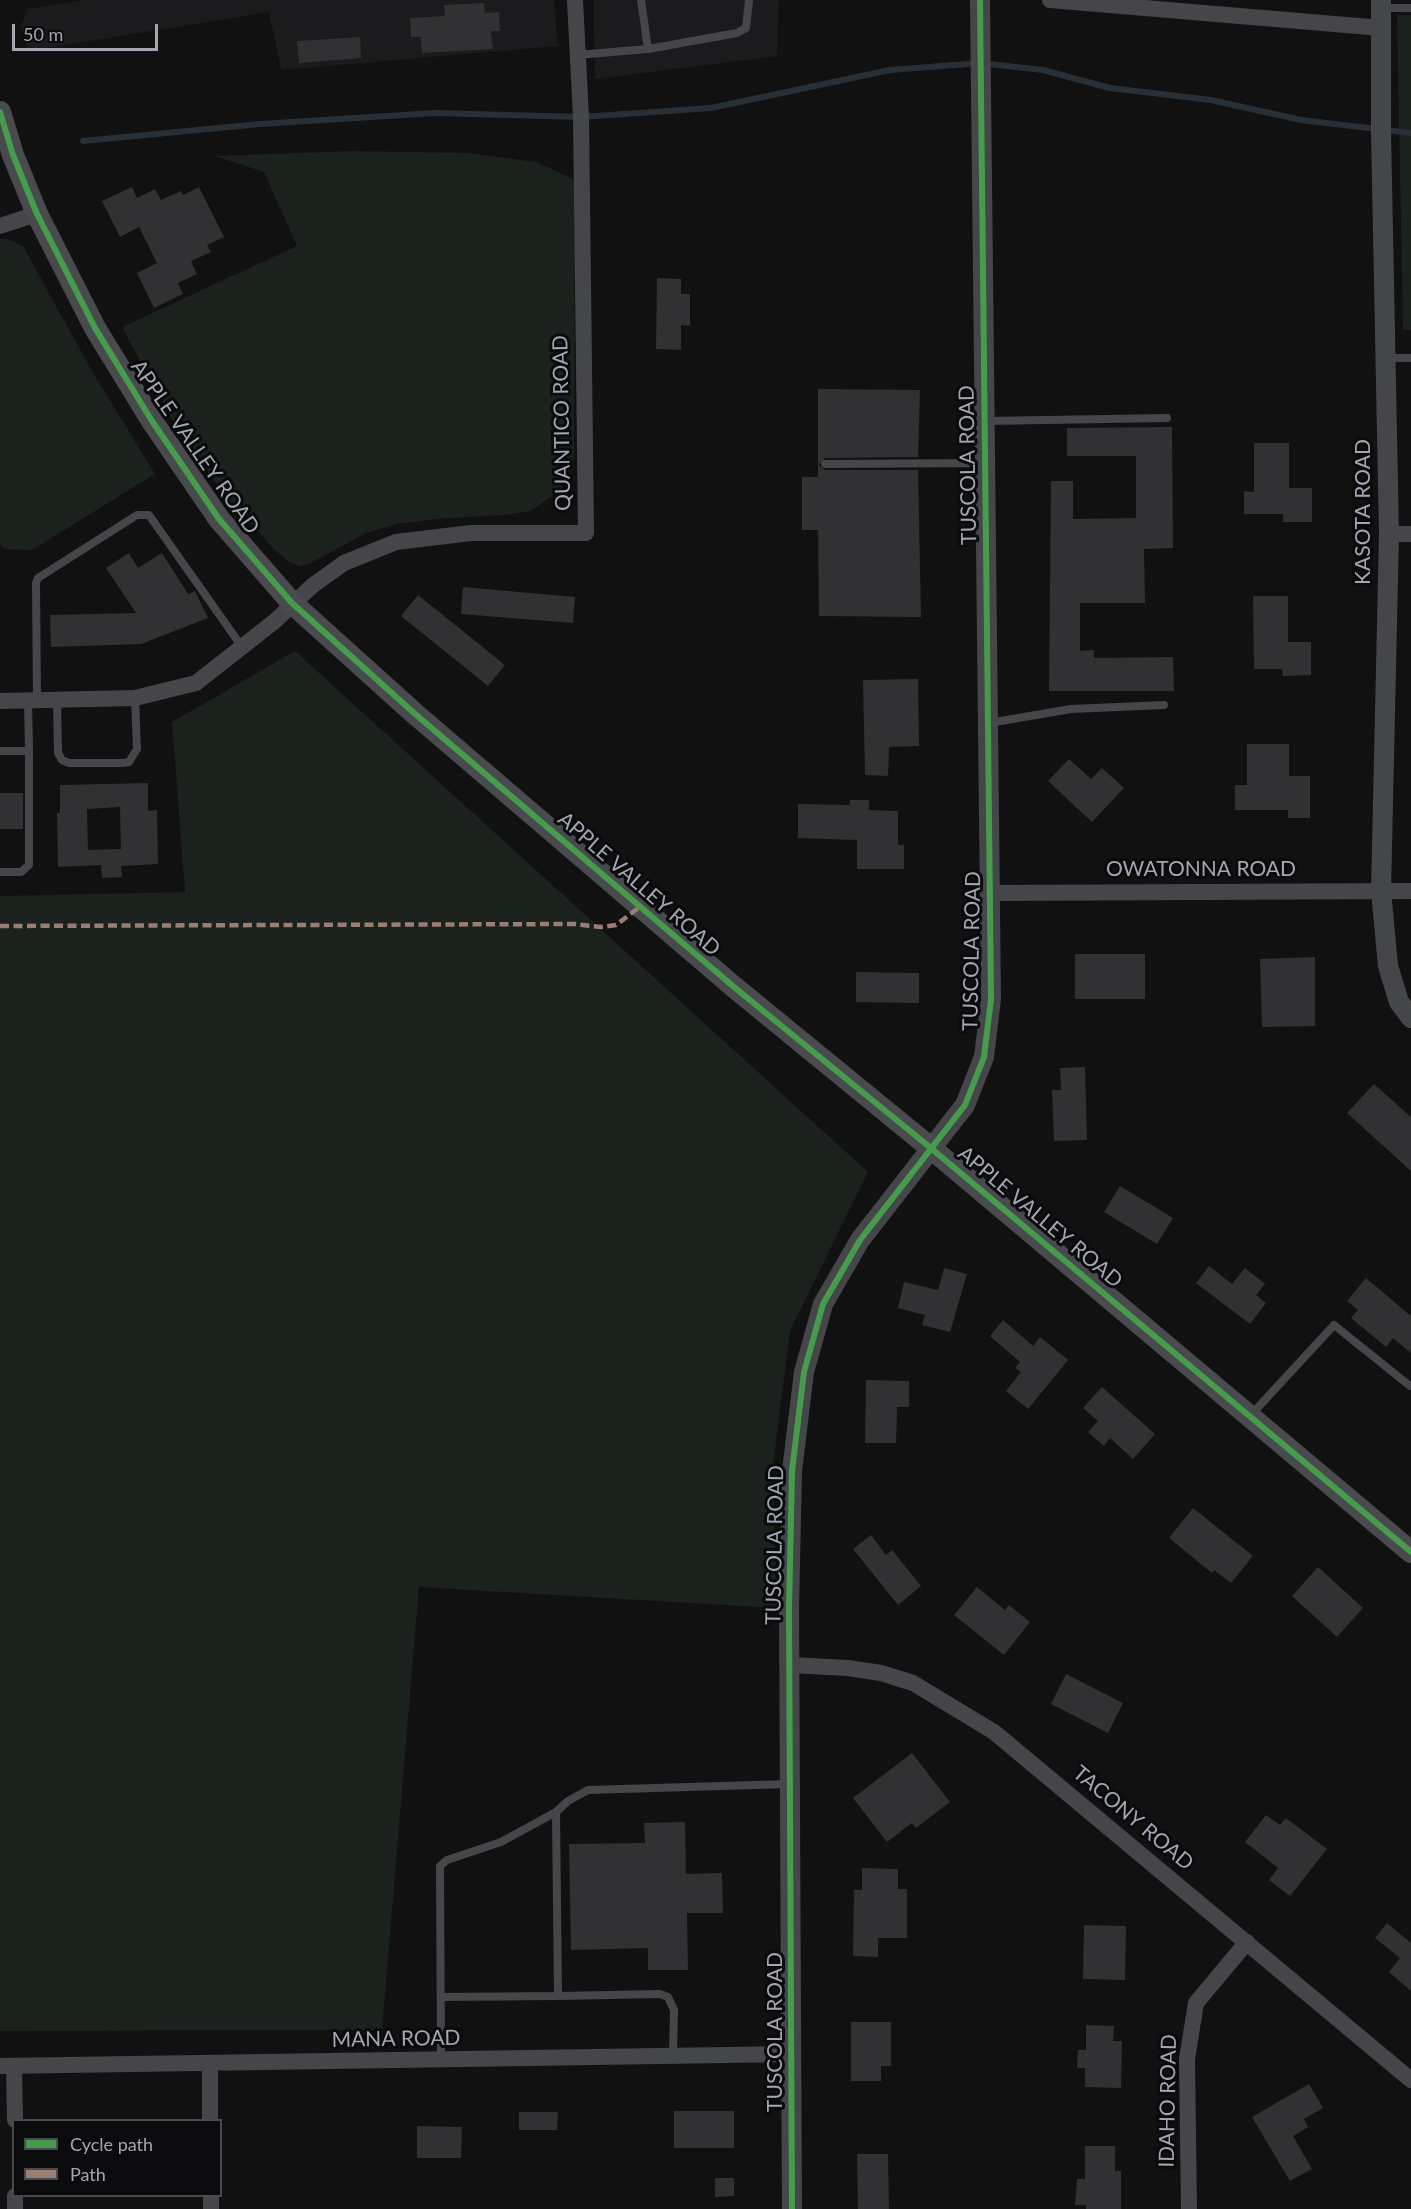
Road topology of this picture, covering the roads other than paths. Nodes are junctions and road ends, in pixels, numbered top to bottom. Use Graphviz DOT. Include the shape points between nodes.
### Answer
graph roads {
  1 [pos="575,0"];
  2 [pos="640,0"];
  3 [pos="749,0"];
  4 [pos="980,0"];
  5 [pos="1050,0"];
  6 [pos="1381,4"];
  7 [pos="1411,8"];
  8 [pos="1382,28"];
  9 [pos="648,49"];
  10 [pos="577,55"];
  11 [pos="0,112"];
  12 [pos="38,214"];
  13 [pos="0,226"];
  14 [pos="1386,358"];
  15 [pos="1411,358"];
  16 [pos="1167,417"];
  17 [pos="985,421"];
  18 [pos="825,464"];
  19 [pos="985,464"];
  20 [pos="1389,534"];
  21 [pos="1411,534"];
  22 [pos="292,603"];
  23 [pos="242,647"];
  24 [pos="135,698"];
  25 [pos="33,700"];
  26 [pos="57,700"];
  27 [pos="0,701"];
  28 [pos="1164,705"];
  29 [pos="988,723"];
  30 [pos="0,751"];
  31 [pos="29,751"];
  32 [pos="0,872"];
  33 [pos="1381,891"];
  34 [pos="1411,891"];
  35 [pos="991,893"];
  36 [pos="1411,1018"];
  37 [pos="932,1149"];
  38 [pos="1410,1386"];
  39 [pos="1250,1416"];
  40 [pos="1411,1552"];
  41 [pos="790,1665"];
  42 [pos="789,1784"];
  43 [pos="556,1812"];
  44 [pos="1247,1942"];
  45 [pos="558,1996"];
  46 [pos="441,1997"];
  47 [pos="792,2054"];
  48 [pos="673,2056"];
  49 [pos="441,2060"];
  50 [pos="210,2065"];
  51 [pos="7,2066"];
  52 [pos="1411,2080"];
  53 [pos="15,2119"];
  54 [pos="210,2119"];
  55 [pos="792,2209"];
  56 [pos="1189,2209"];
  1 -- 10 [label="street, QUANTICO ROAD"];
  2 -- 9 [label="lane"];
  3 -- 9 [label="lane" via="746,28 736,33"];
  4 -- 17 [label="street, TUSCOLA ROAD"];
  5 -- 8 [label="street"];
  6 -- 7 [label="lane"];
  6 -- 8 [label="street, KASOTA ROAD"];
  8 -- 14 [label="street, KASOTA ROAD"];
  9 -- 10 [label="lane"];
  10 -- 22 [label="street, QUANTICO ROAD" via="586,533 471,534 396,542 344,563"];
  11 -- 12 [label="main road, APPLE VALLEY ROAD"];
  12 -- 13 [label="street"];
  12 -- 22 [label="main road, APPLE VALLEY ROAD" via="95,328 152,421 219,519"];
  14 -- 15 [label="lane"];
  14 -- 20 [label="street, KASOTA ROAD"];
  16 -- 17 [label="lane"];
  17 -- 19 [label="street, TUSCOLA ROAD"];
  18 -- 19 [label="lane"];
  19 -- 29 [label="street, TUSCOLA ROAD"];
  20 -- 21 [label="street"];
  20 -- 33 [label="street, KASOTA ROAD"];
  22 -- 23 [label="street, QUANTICO ROAD"];
  22 -- 37 [label="main road, APPLE VALLEY ROAD" via="414,713 734,987"];
  23 -- 24 [label="street, QUANTICO ROAD" via="196,683"];
  23 -- 25 [label="lane" via="149,516 137,515 38,578"];
  24 -- 26 [label="street, QUANTICO ROAD"];
  24 -- 26 [label="lane" via="137,749 135,757 123,764 62,760 58,753"];
  25 -- 26 [label="street, QUANTICO ROAD"];
  25 -- 27 [label="street, QUANTICO ROAD"];
  25 -- 31 [label="lane"];
  28 -- 29 [label="lane" via="1071,709"];
  29 -- 35 [label="street, TUSCOLA ROAD"];
  30 -- 31 [label="lane"];
  31 -- 32 [label="lane" via="29,865 21,872"];
  33 -- 34 [label="street, OWATONNA ROAD"];
  33 -- 35 [label="street, OWATONNA ROAD"];
  33 -- 36 [label="street, KASOTA ROAD" via="1388,966 1400,1002"];
  35 -- 37 [label="street, TUSCOLA ROAD" via="991,999 984,1057 965,1105"];
  37 -- 39 [label="main road, APPLE VALLEY ROAD"];
  37 -- 41 [label="street, TUSCOLA ROAD" via="860,1240 823,1304 804,1372 792,1471"];
  38 -- 39 [label="lane" via="1334,1325"];
  39 -- 40 [label="main road, APPLE VALLEY ROAD"];
  41 -- 42 [label="street, TUSCOLA ROAD"];
  41 -- 44 [label="street, TACONY ROAD" via="881,1673 913,1683 954,1706 994,1732"];
  42 -- 43 [label="lane" via="588,1790"];
  42 -- 47 [label="street, TUSCOLA ROAD"];
  43 -- 45 [label="lane"];
  43 -- 46 [label="lane" via="501,1842 447,1860 440,1866"];
  44 -- 52 [label="street, TACONY ROAD"];
  44 -- 56 [label="street, IDAHO ROAD" via="1196,2003 1187,2059"];
  45 -- 46 [label="lane"];
  45 -- 48 [label="lane" via="669,1997 674,2010"];
  46 -- 49 [label="lane"];
  47 -- 48 [label="street, MANA ROAD"];
  47 -- 55 [label="street, TUSCOLA ROAD"];
  48 -- 49 [label="street, MANA ROAD"];
  49 -- 50 [label="street, MANA ROAD"];
  50 -- 51 [label="street, MANA ROAD"];
  50 -- 54 [label="street"];
  51 -- 53 [label="street"];
}
